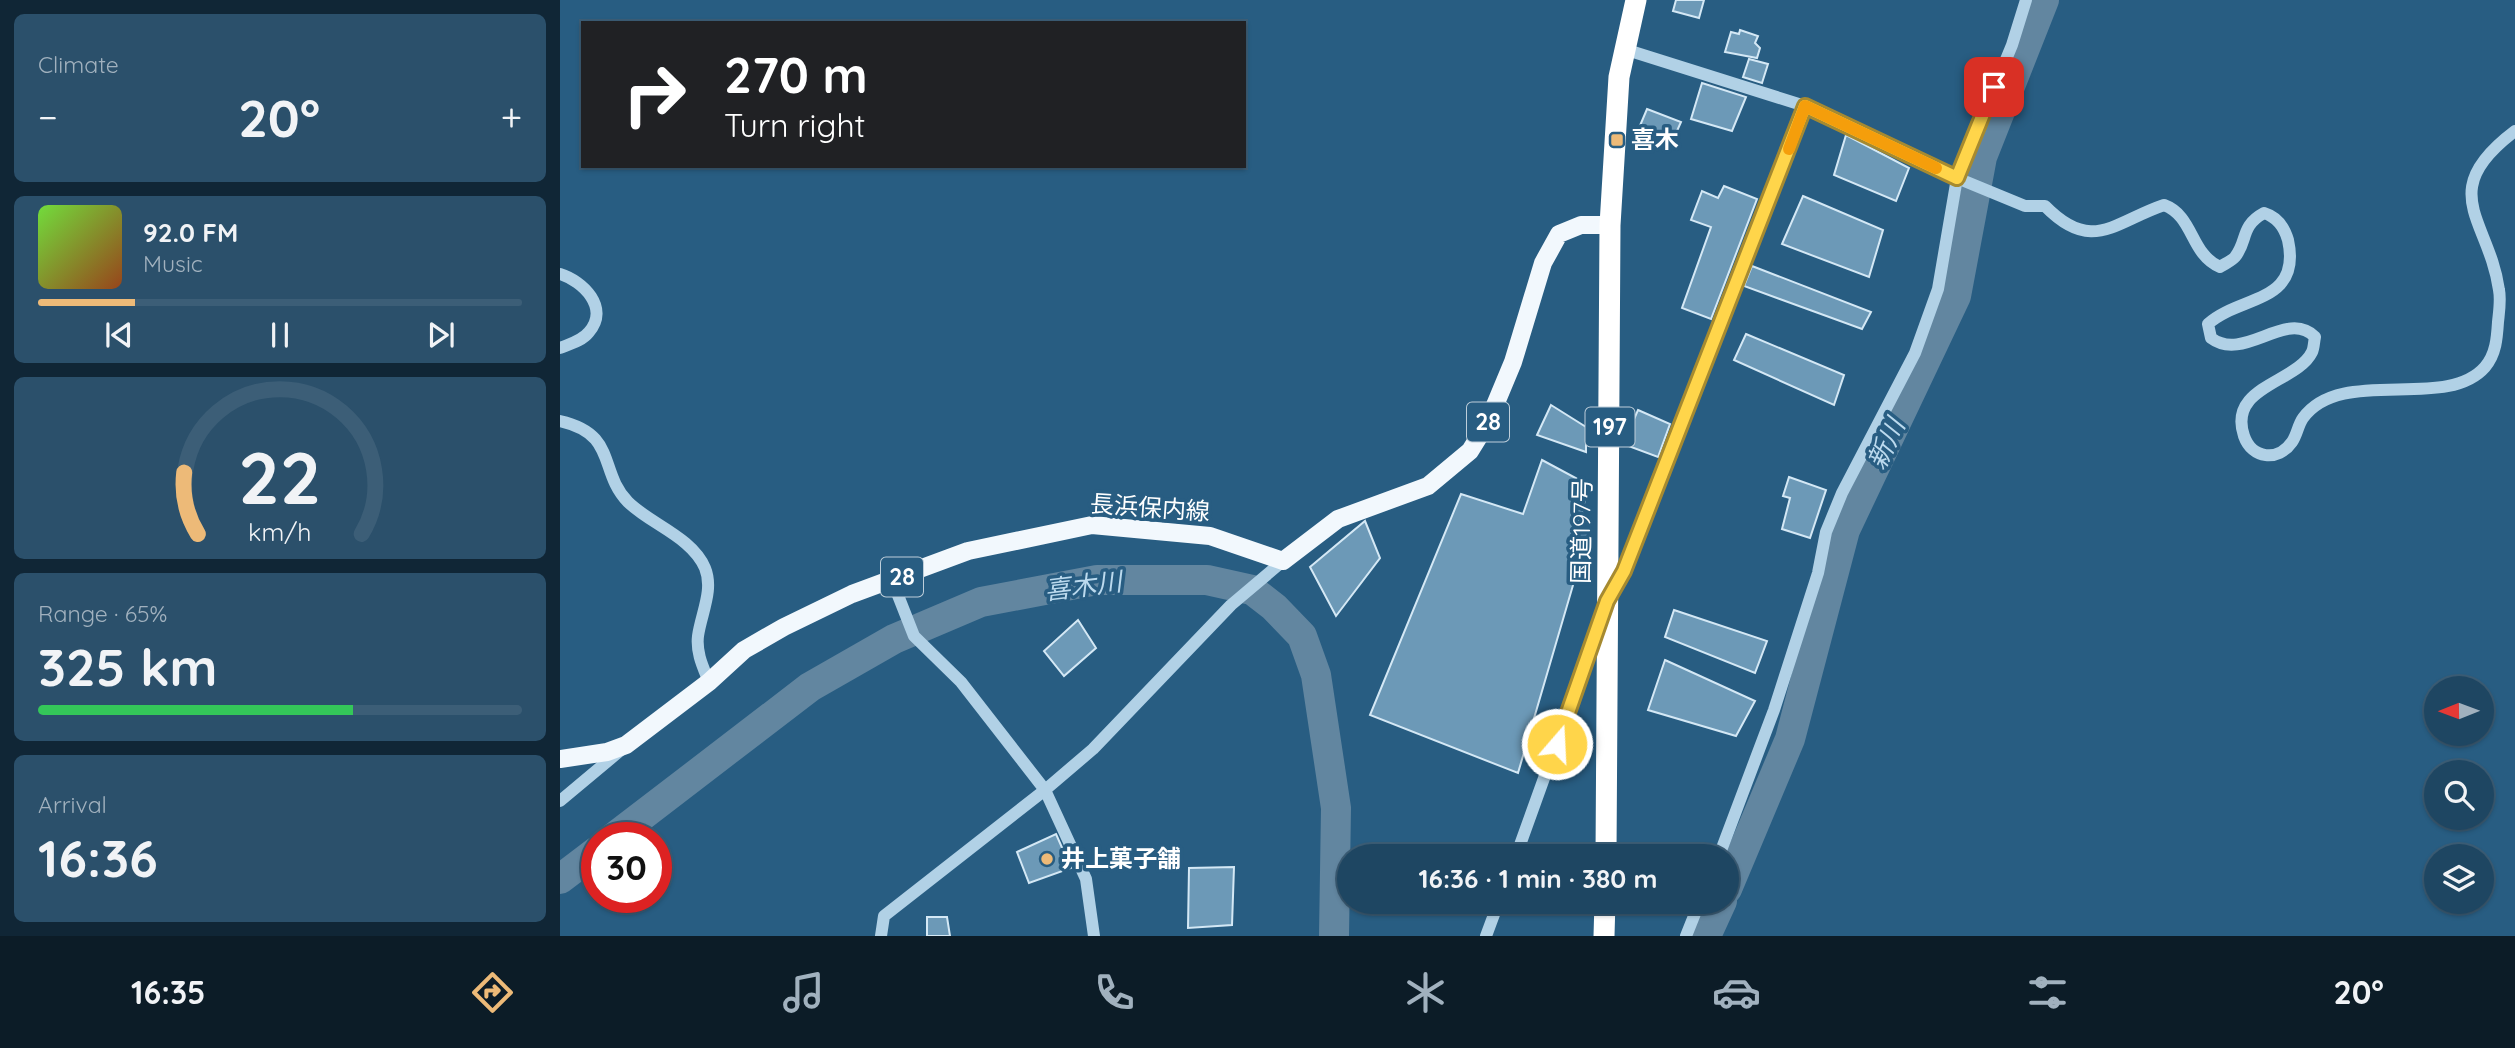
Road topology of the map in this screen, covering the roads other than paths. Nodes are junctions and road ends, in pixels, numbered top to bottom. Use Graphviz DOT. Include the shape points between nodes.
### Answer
graph roads {
  1 [pos="1636,0"];
  2 [pos="2026,0"];
  3 [pos="1624,49"];
  4 [pos="1805,106"];
  5 [pos="2515,131"];
  6 [pos="1957,178"];
  7 [pos="1610,225"];
  8 [pos="560,274"];
  9 [pos="560,348"];
  10 [pos="560,421"];
  11 [pos="1279,564"];
  12 [pos="894,584"];
  13 [pos="1607,601"];
  14 [pos="709,682"];
  15 [pos="626,745"];
  16 [pos="560,759"];
  17 [pos="1045,790"];
  18 [pos="560,801"];
  19 [pos="1520,844"];
  20 [pos="1606,844"];
  21 [pos="1724,844"];
  22 [pos="1494,914"];
  23 [pos="1605,914"];
  24 [pos="1695,914"];
  25 [pos="881,936"];
  26 [pos="1094,936"];
  27 [pos="1486,936"];
  28 [pos="1604,936"];
  29 [pos="1686,936"];
  1 -- 3 [label="highway, 国道197号 / 197"];
  2 -- 6 [label="street"];
  3 -- 4 [label="street"];
  3 -- 7 [label="highway, 国道197号 / 197" via="1614,128"];
  4 -- 6 [label="street"];
  4 -- 13 [label="street" via="1624,571"];
  5 -- 6 [label="street" via="2478,168 2473,182 2471,203 2500,290 2497,338 2484,369 2468,379 2435,387 2325,398 2302,420 2293,442 2280,454 2266,457 2246,441 2242,431 2245,407 2261,390 2301,364 2312,353 2315,337 2307,328 2295,327 2226,345 2211,338 2208,324 2222,311 2261,299 2284,279 2289,265 2288,240 2281,223 2264,213 2254,218 2236,257 2220,267 2208,262 2195,246 2177,209 2164,205 2115,229 2087,232 2061,222 2045,206 2025,206"];
  6 -- 21 [label="street" via="1938,289 1929,315 1915,353 1826,532 1818,573 1774,710"];
  7 -- 11 [label="main road, 28" via="1581,225 1559,234 1543,263 1508,374 1471,451 1428,486 1338,519"];
  7 -- 13 [label="highway, 国道197号 / 197"];
  8 -- 9 [label="street" via="590,293 595,304 595,323 589,332"];
  10 -- 14 [label="street" via="598,440 628,502 686,545 705,569 708,591 698,653"];
  11 -- 12 [label="main road, 長浜保内線 / 28" via="1210,536 1092,525 968,551"];
  11 -- 17 [label="street" via="1231,605 1093,748"];
  12 -- 14 [label="main road, 長浜保内線 / 28" via="852,594 784,627 744,650"];
  12 -- 17 [label="street" via="914,636 961,681"];
  13 -- 19 [label="street"];
  13 -- 20 [label="highway, 国道197号 / 197"];
  14 -- 15 [label="main road, 長浜保内線 / 28"];
  15 -- 16 [label="main road, 長浜保内線 / 28"];
  15 -- 18 [label="street"];
  17 -- 25 [label="street" via="884,916"];
  17 -- 26 [label="street" via="1086,879"];
  22 -- 27 [label="street"];
  23 -- 28 [label="highway"];
  24 -- 29 [label="street"];
}
